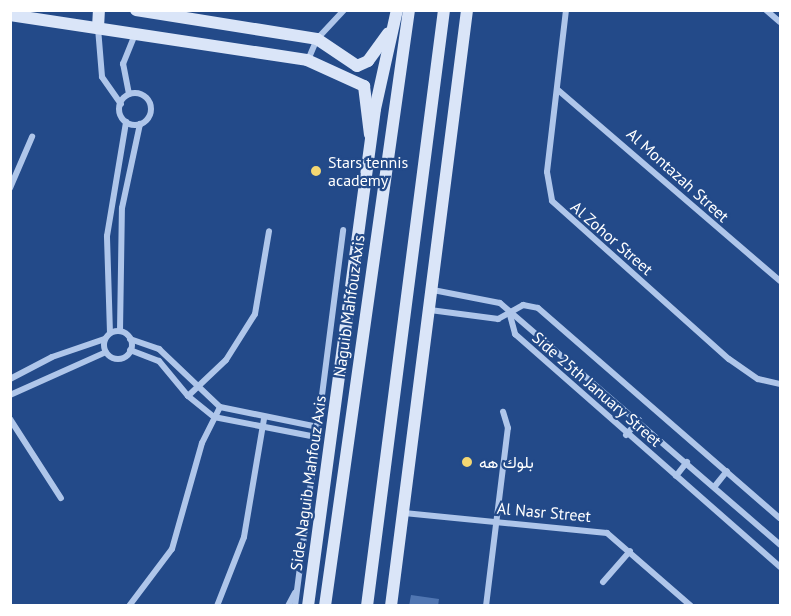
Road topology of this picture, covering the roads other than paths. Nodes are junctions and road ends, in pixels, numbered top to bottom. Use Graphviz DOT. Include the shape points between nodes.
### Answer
graph roads {
  1 [pos="99,10"];
  2 [pos="345,10"];
  3 [pos="397,10"];
  4 [pos="409,10"];
  5 [pos="444,10"];
  6 [pos="467,10"];
  7 [pos="566,10"];
  8 [pos="766,10"];
  9 [pos="138,11"];
  10 [pos="168,13"];
  11 [pos="10,15"];
  12 [pos="194,15"];
  13 [pos="780,22"];
  14 [pos="394,24"];
  15 [pos="98,28"];
  16 [pos="135,34"];
  17 [pos="441,34"];
  18 [pos="464,36"];
  19 [pos="317,39"];
  20 [pos="307,60"];
  21 [pos="558,90"];
  22 [pos="129,94"];
  23 [pos="121,104"];
  24 [pos="126,122"];
  25 [pos="140,124"];
  26 [pos="33,137"];
  27 [pos="372,137"];
  28 [pos="10,188"];
  29 [pos="343,230"];
  30 [pos="269,231"];
  31 [pos="353,271"];
  32 [pos="370,274"];
  33 [pos="780,281"];
  34 [pos="433,290"];
  35 [pos="430,310"];
  36 [pos="510,315"];
  37 [pos="120,331"];
  38 [pos="108,336"];
  39 [pos="130,339"];
  40 [pos="130,350"];
  41 [pos="106,352"];
  42 [pos="10,379"];
  43 [pos="780,384"];
  44 [pos="196,389"];
  45 [pos="10,395"];
  46 [pos="188,396"];
  47 [pos="220,406"];
  48 [pos="502,412"];
  49 [pos="214,417"];
  50 [pos="10,419"];
  51 [pos="264,419"];
  52 [pos="639,420"];
  53 [pos="318,427"];
  54 [pos="263,429"];
  55 [pos="626,435"];
  56 [pos="316,437"];
  57 [pos="687,462"];
  58 [pos="727,471"];
  59 [pos="676,476"];
  60 [pos="715,486"];
  61 [pos="61,498"];
  62 [pos="404,513"];
  63 [pos="780,518"];
  64 [pos="496,522"];
  65 [pos="780,545"];
  66 [pos="630,551"];
  67 [pos="780,567"];
  68 [pos="603,582"];
  69 [pos="297,589"];
  70 [pos="129,606"];
  71 [pos="217,606"];
  72 [pos="288,606"];
  73 [pos="295,606"];
  74 [pos="308,606"];
  75 [pos="325,606"];
  76 [pos="367,606"];
  77 [pos="391,606"];
  78 [pos="486,606"];
  79 [pos="691,606"];
  1 -- 15 [label="street"];
  2 -- 19 [label="street"];
  3 -- 14 [label="street, Side Naguib Mahfouz Axis"];
  4 -- 32 [label="street, Naguib Mahfouz Axis"];
  5 -- 17 [label="street"];
  6 -- 18 [label="street"];
  7 -- 21 [label="street, Al Zohor Street"];
  8 -- 13 [label="street"];
  9 -- 10 [label="street"];
  9 -- 16 [label="street"];
  10 -- 12 [label="street"];
  11 -- 15 [label="street"];
  12 -- 19 [label="street"];
  14 -- 19 [label="street" via="361,65"];
  14 -- 27 [label="street, Side Naguib Mahfouz Axis"];
  15 -- 16 [label="street"];
  15 -- 23 [label="street" via="102,77"];
  16 -- 20 [label="street"];
  16 -- 22 [label="street" via="123,64"];
  17 -- 18 [label="street"];
  17 -- 76 [label="street"];
  18 -- 34 [label="street"];
  19 -- 20 [label="street"];
  20 -- 27 [label="street" via="364,86 365,121"];
  21 -- 33 [label="street, Al Montazah Street"];
  21 -- 43 [label="street, Al Zohor Street" via="547,184 557,208 729,359 758,379"];
  22 -- 23 [label="street"];
  22 -- 25 [label="street" via="145,97 151,106"];
  23 -- 24 [label="street"];
  24 -- 25 [label="street"];
  24 -- 38 [label="street" via="108,226"];
  25 -- 37 [label="street" via="122,208"];
  26 -- 28 [label="street"];
  27 -- 31 [label="street, Side Naguib Mahfouz Axis"];
  29 -- 53 [label="street"];
  30 -- 44 [label="street" via="255,314 226,360"];
  31 -- 32 [label="street"];
  31 -- 74 [label="street, Side Naguib Mahfouz Axis"];
  32 -- 75 [label="street, Naguib Mahfouz Axis"];
  34 -- 35 [label="street"];
  34 -- 36 [label="street" via="495,301"];
  35 -- 36 [label="street" via="498,319"];
  35 -- 62 [label="street"];
  36 -- 52 [label="street"];
  36 -- 55 [label="street, Side 25th January Street" via="514,334"];
  36 -- 58 [label="street, Side 25th January Street" via="524,305 538,308"];
  37 -- 38 [label="street"];
  37 -- 39 [label="street"];
  38 -- 41 [label="street"];
  38 -- 42 [label="street" via="52,357"];
  39 -- 40 [label="street"];
  39 -- 44 [label="street" via="159,349"];
  40 -- 41 [label="street" via="117,359"];
  40 -- 46 [label="street" via="159,361"];
  41 -- 45 [label="street"];
  44 -- 46 [label="street"];
  44 -- 47 [label="street"];
  46 -- 49 [label="street"];
  47 -- 49 [label="street"];
  47 -- 51 [label="street"];
  48 -- 64 [label="street" via="508,428"];
  49 -- 54 [label="street"];
  49 -- 70 [label="street" via="172,549"];
  50 -- 61 [label="street"];
  51 -- 53 [label="street"];
  51 -- 54 [label="street"];
  52 -- 55 [label="street"];
  52 -- 57 [label="street"];
  53 -- 56 [label="street"];
  54 -- 56 [label="street"];
  54 -- 71 [label="street" via="244,537"];
  55 -- 59 [label="street, Side 25th January Street"];
  56 -- 69 [label="street"];
  57 -- 59 [label="street"];
  57 -- 60 [label="street"];
  58 -- 60 [label="street"];
  58 -- 63 [label="street, Side 25th January Street"];
  59 -- 67 [label="street, Side 25th January Street"];
  60 -- 65 [label="street"];
  62 -- 64 [label="street, Al Nasr Street"];
  62 -- 77 [label="street"];
  64 -- 66 [label="street, Al Nasr Street" via="599,531"];
  64 -- 78 [label="street"];
  66 -- 68 [label="street"];
  66 -- 79 [label="street, Al Nasr Street"];
  69 -- 72 [label="street"];
  69 -- 73 [label="street"];
}
